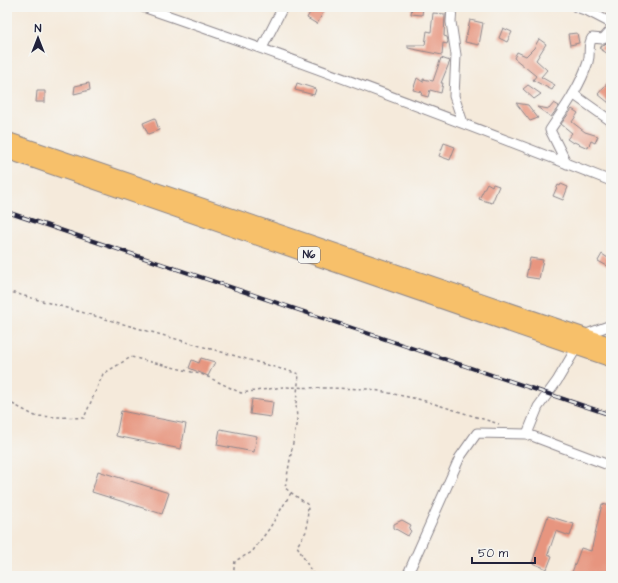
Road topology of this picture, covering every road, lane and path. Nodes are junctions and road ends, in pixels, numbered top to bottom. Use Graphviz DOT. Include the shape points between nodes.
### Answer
graph roads {
  1 [pos="143,7"];
  2 [pos="283,7"];
  3 [pos="452,7"];
  4 [pos="576,7"];
  5 [pos="611,24"];
  6 [pos="611,30"];
  7 [pos="262,48"];
  8 [pos="573,94"];
  9 [pos="611,121"];
  10 [pos="464,123"];
  11 [pos="7,140"];
  12 [pos="7,151"];
  13 [pos="567,164"];
  14 [pos="611,181"];
  15 [pos="7,291"];
  16 [pos="611,325"];
  17 [pos="580,341"];
  18 [pos="611,344"];
  19 [pos="611,359"];
  20 [pos="298,387"];
  21 [pos="7,401"];
  22 [pos="499,424"];
  23 [pos="527,434"];
  24 [pos="611,466"];
  25 [pos="291,493"];
  26 [pos="233,576"];
  27 [pos="314,576"];
  28 [pos="407,576"];
  1 -- 7 [label="street"];
  2 -- 7 [label="street"];
  3 -- 10 [label="street" via="451,22 456,55 454,96"];
  4 -- 5 [label="street"];
  6 -- 8 [label="street" via="603,39 592,38 589,43 588,60"];
  7 -- 10 [label="street"];
  8 -- 9 [label="street"];
  8 -- 13 [label="street" via="550,130"];
  10 -- 13 [label="street"];
  11 -- 17 [label="highway, N6"];
  12 -- 17 [label="highway, N6"];
  13 -- 14 [label="street"];
  15 -- 20 [label="path" via="299,374"];
  16 -- 17 [label="street"];
  17 -- 18 [label="highway, N6"];
  17 -- 19 [label="highway, N6"];
  17 -- 23 [label="street" via="557,381 538,407"];
  20 -- 21 [label="path" via="241,393 204,375 131,357 103,374 84,418 35,416"];
  20 -- 22 [label="path" via="370,389 422,400"];
  20 -- 25 [label="path" via="297,420 284,488"];
  23 -- 24 [label="street"];
  23 -- 28 [label="street" via="477,433 460,457"];
  25 -- 26 [label="path" via="252,552 235,560"];
  25 -- 27 [label="path" via="308,505 307,530 297,546"];
}
